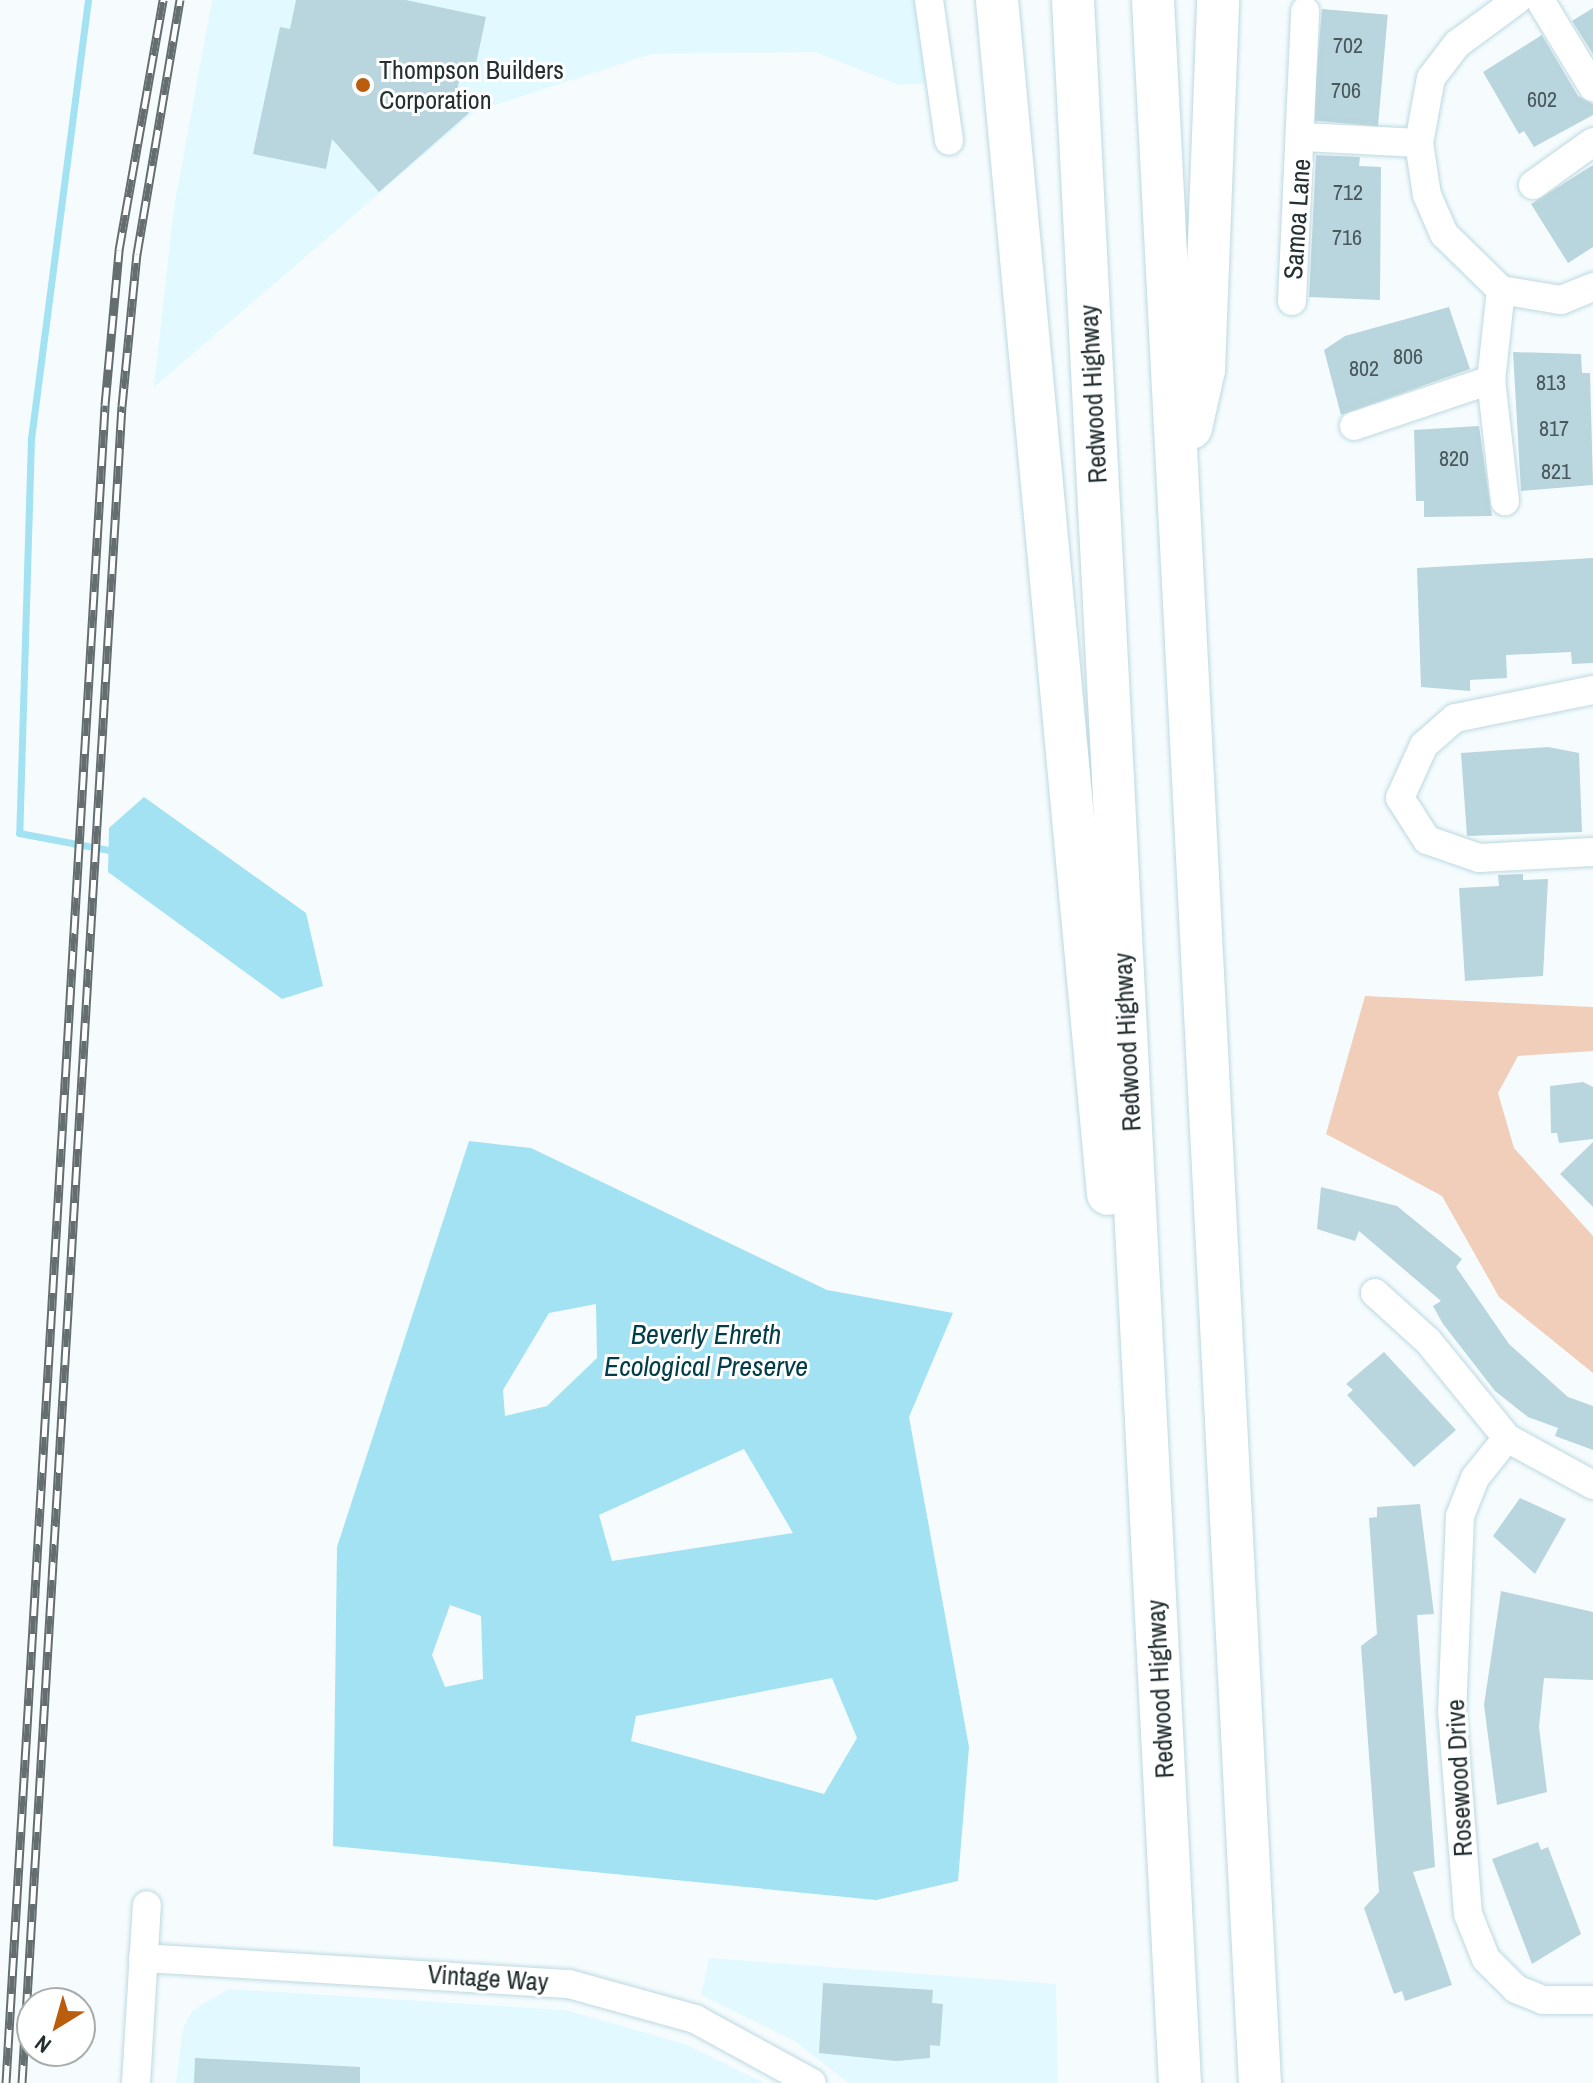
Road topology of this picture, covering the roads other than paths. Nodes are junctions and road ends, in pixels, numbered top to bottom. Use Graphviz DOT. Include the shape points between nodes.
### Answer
graph roads {
  1 [pos="929,0"];
  2 [pos="997,0"];
  3 [pos="1073,0"];
  4 [pos="1153,0"];
  5 [pos="1218,0"];
  6 [pos="1517,0"];
  7 [pos="1540,0"];
  8 [pos="1305,11"];
  9 [pos="1593,87"];
  10 [pos="1303,137"];
  11 [pos="949,141"];
  12 [pos="1593,142"];
  13 [pos="1419,143"];
  14 [pos="1533,185"];
  15 [pos="1593,287"];
  16 [pos="1501,290"];
  17 [pos="1292,301"];
  18 [pos="1491,380"];
  19 [pos="1354,426"];
  20 [pos="1180,480"];
  21 [pos="1505,501"];
  22 [pos="1593,690"];
  23 [pos="1593,852"];
  24 [pos="1375,1293"];
  25 [pos="1507,1438"];
  26 [pos="1593,1485"];
  27 [pos="1157,1641"];
  28 [pos="147,1905"];
  29 [pos="143,1958"];
  30 [pos="1593,2000"];
  31 [pos="136,2083"];
  32 [pos="812,2083"];
  33 [pos="1180,2083"];
  34 [pos="1260,2083"];
  1 -- 11 [label="street"];
  2 -- 27 [label="highway" via="1047,489 1081,946"];
  3 -- 27 [label="highway, Redwood Highway"];
  4 -- 20 [label="highway"];
  5 -- 20 [label="highway" via="1204,370"];
  6 -- 13 [label="street" via="1457,44 1431,78"];
  7 -- 9 [label="street"];
  8 -- 10 [label="street, Samoa Lane"];
  10 -- 13 [label="street, Samoa Lane"];
  10 -- 17 [label="street, Samoa Lane"];
  12 -- 14 [label="street"];
  13 -- 16 [label="street" via="1427,195 1444,234"];
  15 -- 16 [label="street" via="1561,300"];
  16 -- 18 [label="street"];
  18 -- 19 [label="street"];
  18 -- 21 [label="street"];
  20 -- 34 [label="highway"];
  22 -- 23 [label="street" via="1455,718 1424,745 1400,798 1427,840 1479,858"];
  24 -- 25 [label="street" via="1428,1341"];
  25 -- 26 [label="street"];
  25 -- 30 [label="street, Rosewood Drive" via="1475,1478 1460,1516 1452,1711 1468,1914 1486,1959 1516,1989 1543,2000"];
  27 -- 33 [label="highway, Redwood Highway"];
  28 -- 29 [label="street"];
  29 -- 31 [label="street"];
  29 -- 32 [label="street, Vintage Way" via="569,1984 695,2019"];
}
